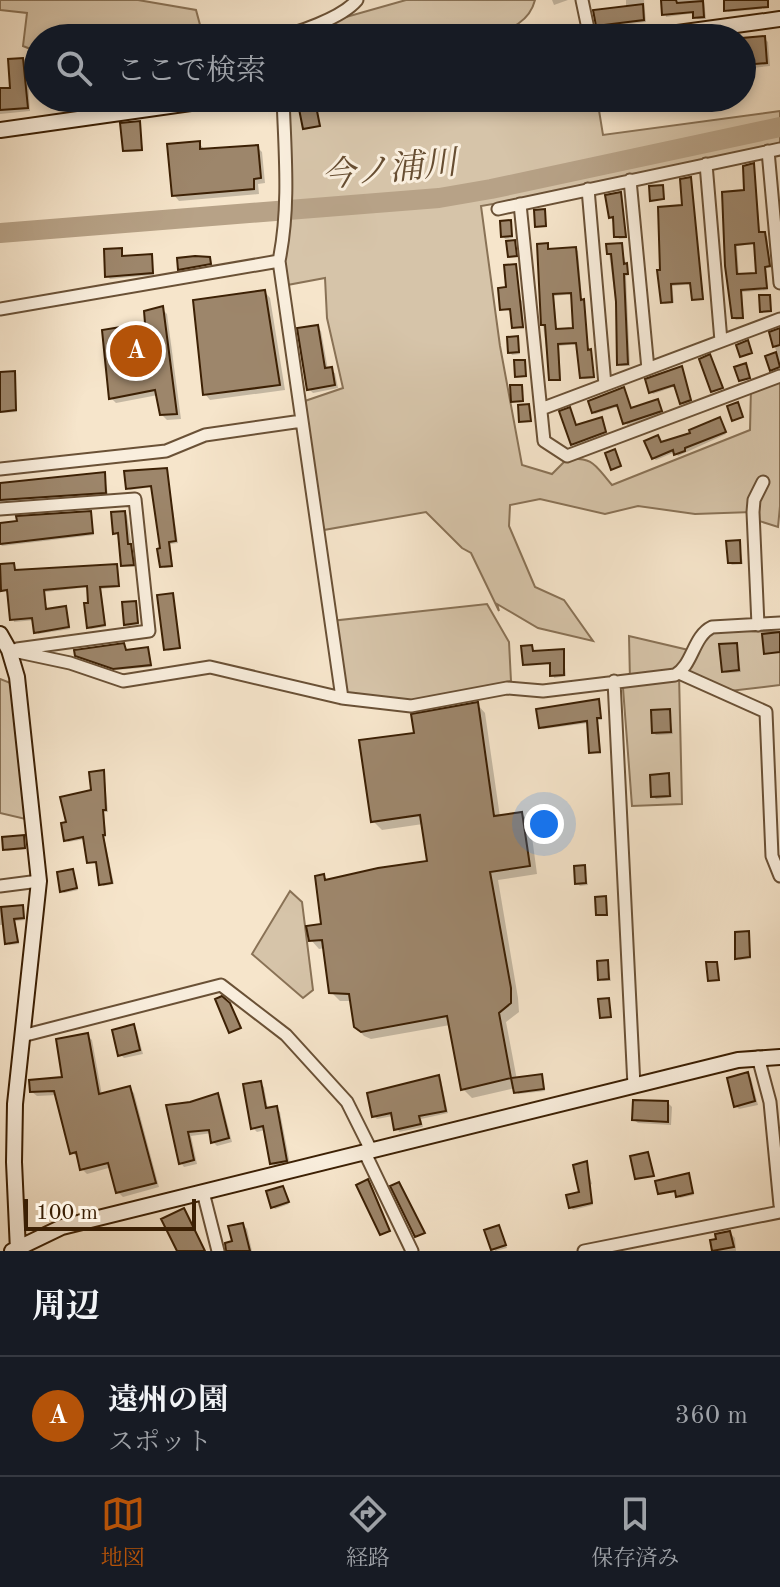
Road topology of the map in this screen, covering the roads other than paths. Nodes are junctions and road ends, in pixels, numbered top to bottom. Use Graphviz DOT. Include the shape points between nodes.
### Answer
graph roads {
  1 [pos="357,0"];
  2 [pos="582,0"];
  3 [pos="780,19"];
  4 [pos="316,24"];
  5 [pos="587,24"];
  6 [pos="743,24"];
  7 [pos="105,112"];
  8 [pos="284,112"];
  9 [pos="0,130"];
  10 [pos="774,150"];
  11 [pos="706,164"];
  12 [pos="630,180"];
  13 [pos="588,189"];
  14 [pos="520,204"];
  15 [pos="498,209"];
  16 [pos="279,261"];
  17 [pos="780,283"];
  18 [pos="0,309"];
  19 [pos="780,319"];
  20 [pos="721,341"];
  21 [pos="648,369"];
  22 [pos="780,376"];
  23 [pos="605,385"];
  24 [pos="541,409"];
  25 [pos="302,421"];
  26 [pos="0,469"];
  27 [pos="763,482"];
  28 [pos="0,509"];
  29 [pos="780,623"];
  30 [pos="758,625"];
  31 [pos="0,634"];
  32 [pos="9,650"];
  33 [pos="679,673"];
  34 [pos="614,681"];
  35 [pos="342,698"];
  36 [pos="780,876"];
  37 [pos="39,881"];
  38 [pos="0,886"];
  39 [pos="22,1036"];
  40 [pos="758,1057"];
  41 [pos="780,1057"];
  42 [pos="634,1086"];
  43 [pos="367,1150"];
  44 [pos="203,1192"];
  45 [pos="780,1205"];
  46 [pos="780,1212"];
  47 [pos="16,1250"];
  48 [pos="218,1251"];
  49 [pos="412,1251"];
  50 [pos="584,1251"];
  1 -- 4 [label="street"];
  2 -- 5 [label="street"];
  3 -- 6 [label="street"];
  7 -- 9 [label="street"];
  8 -- 16 [label="street" via="287,202"];
  10 -- 11 [label="street"];
  10 -- 17 [label="street"];
  11 -- 12 [label="street"];
  11 -- 20 [label="street"];
  12 -- 13 [label="street"];
  12 -- 21 [label="street"];
  13 -- 14 [label="street"];
  13 -- 23 [label="street"];
  14 -- 15 [label="street"];
  14 -- 24 [label="street"];
  16 -- 18 [label="street"];
  16 -- 25 [label="street"];
  19 -- 20 [label="street"];
  20 -- 21 [label="street"];
  21 -- 23 [label="street"];
  22 -- 24 [label="street" via="567,456 544,441"];
  23 -- 24 [label="street"];
  25 -- 26 [label="street" via="205,435 166,451"];
  25 -- 35 [label="street"];
  27 -- 30 [label="street" via="753,512"];
  28 -- 32 [label="street" via="135,499 149,631"];
  29 -- 30 [label="street"];
  30 -- 33 [label="street" via="704,630"];
  31 -- 32 [label="street"];
  32 -- 35 [label="street" via="123,681 210,667"];
  32 -- 37 [label="street" via="17,677"];
  33 -- 34 [label="street"];
  33 -- 36 [label="street" via="766,712 772,856"];
  34 -- 35 [label="street" via="543,691 507,688 411,706"];
  34 -- 42 [label="street"];
  37 -- 38 [label="street"];
  37 -- 39 [label="street"];
  39 -- 43 [label="street" via="221,985 286,1035 347,1102"];
  39 -- 47 [label="street" via="15,1104"];
  40 -- 41 [label="street"];
  40 -- 42 [label="street"];
  40 -- 45 [label="street" via="770,1102"];
  42 -- 43 [label="street"];
  43 -- 44 [label="street"];
  43 -- 49 [label="street"];
  44 -- 47 [label="street" via="62,1227"];
  44 -- 48 [label="street"];
  46 -- 50 [label="street"];
}
